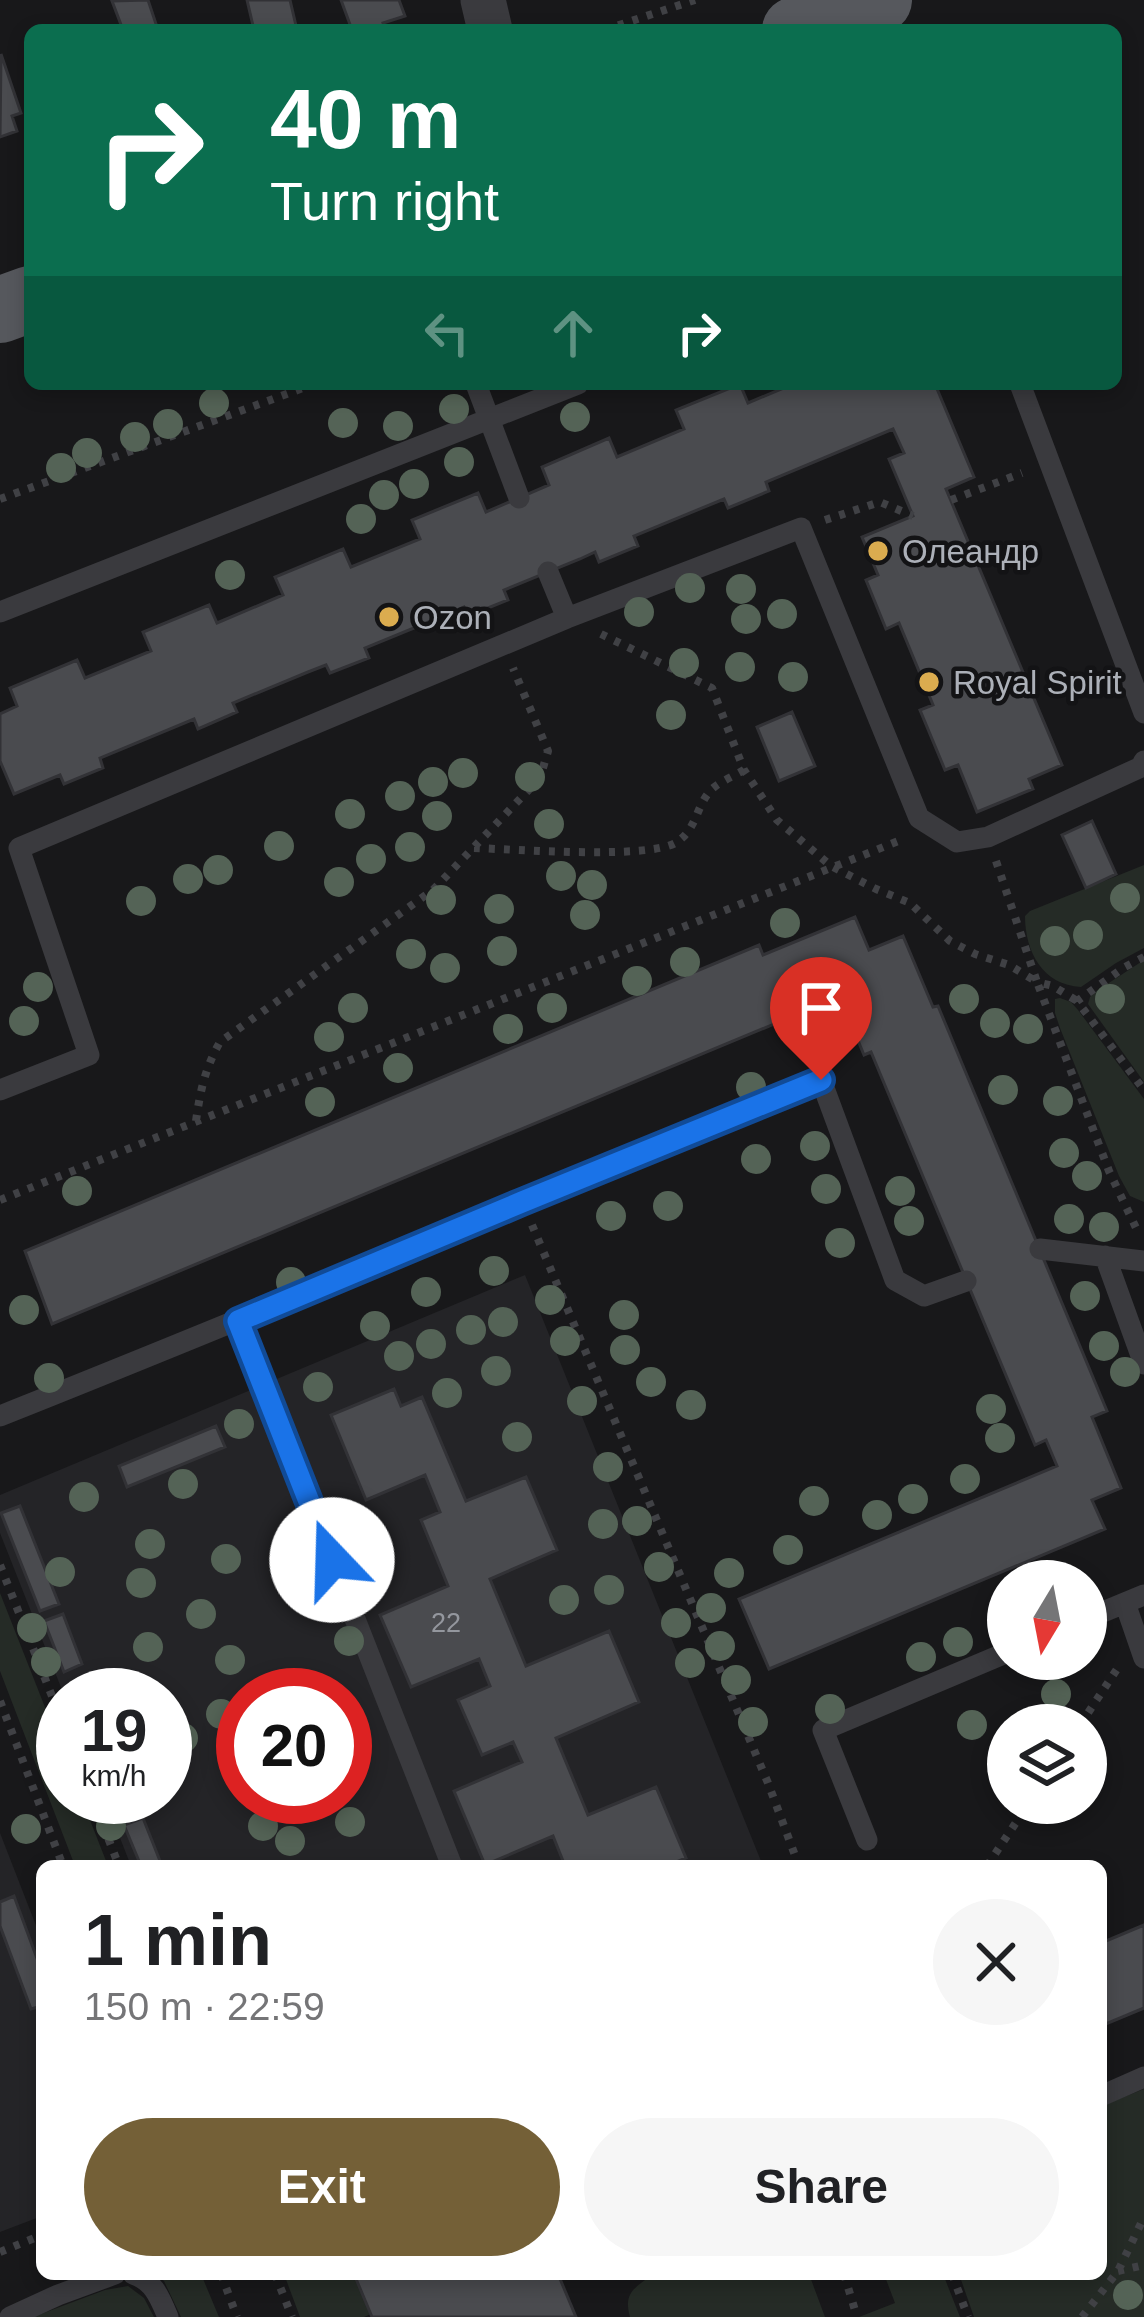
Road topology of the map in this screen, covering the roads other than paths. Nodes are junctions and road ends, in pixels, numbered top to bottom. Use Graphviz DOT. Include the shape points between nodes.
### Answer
graph roads {
  1 [pos="879,5"];
  2 [pos="815,24"];
  3 [pos="478,390"];
  4 [pos="563,390"];
  5 [pos="1022,390"];
  6 [pos="488,421"];
  7 [pos="519,498"];
  8 [pos="548,572"];
  9 [pos="0,612"];
  10 [pos="567,618"];
  11 [pos="1144,713"];
  12 [pos="1144,761"];
  13 [pos="0,1090"];
  14 [pos="1040,1249"];
  15 [pos="1105,1256"];
  16 [pos="1144,1261"];
  17 [pos="966,1281"];
  18 [pos="238,1321"];
  19 [pos="1144,1364"];
  20 [pos="0,1416"];
  21 [pos="1134,1599"];
  22 [pos="1141,1648"];
  23 [pos="987,1661"];
  24 [pos="867,1840"];
  25 [pos="450,1860"];
  26 [pos="1144,2077"];
  27 [pos="1107,2093"];
  28 [pos="99,2280"];
  29 [pos="146,2280"];
  30 [pos="10,2317"];
  31 [pos="168,2317"];
  1 -- 2 [label="main road"];
  3 -- 6 [label="lane"];
  4 -- 6 [label="lane"];
  5 -- 11 [label="lane"];
  6 -- 7 [label="lane"];
  6 -- 9 [label="lane"];
  8 -- 10 [label="lane"];
  10 -- 12 [label="lane" via="801,528 919,818 957,842 988,837"];
  10 -- 13 [label="lane" via="19,848 89,1055"];
  14 -- 15 [label="lane"];
  15 -- 16 [label="lane"];
  15 -- 19 [label="lane"];
  17 -- 18 [label="lane" via="924,1296 895,1280 821,1080"];
  18 -- 20 [label="lane"];
  18 -- 25 [label="lane"];
  21 -- 22 [label="lane"];
  23 -- 24 [label="lane" via="823,1730"];
  26 -- 27 [label="lane"];
  28 -- 30 [label="lane"];
  29 -- 31 [label="lane"];
}
